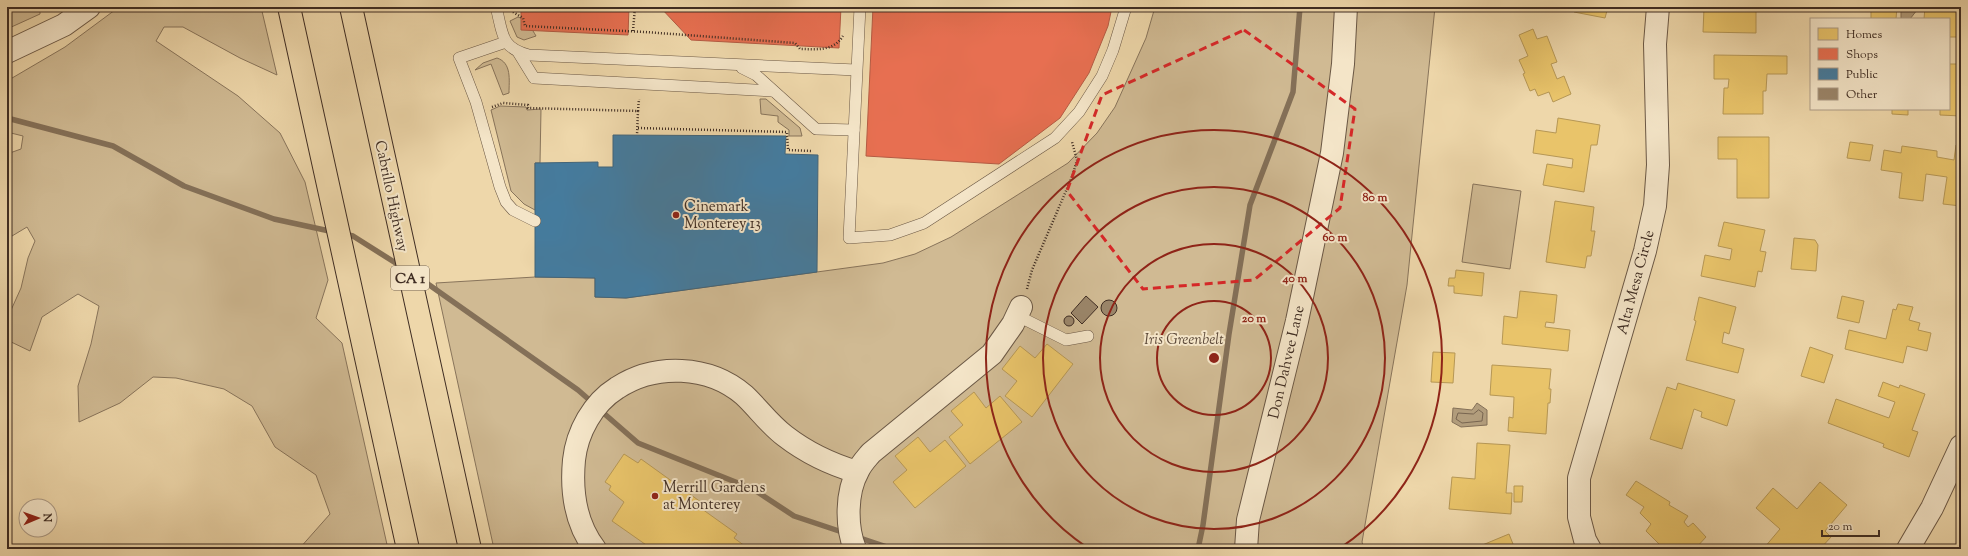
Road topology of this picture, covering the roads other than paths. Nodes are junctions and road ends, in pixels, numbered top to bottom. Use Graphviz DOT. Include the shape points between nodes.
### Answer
graph roads {
  1 [pos="89,7"];
  2 [pos="289,7"];
  3 [pos="350,7"];
  4 [pos="496,7"];
  5 [pos="860,7"];
  6 [pos="1126,7"];
  7 [pos="1346,7"];
  8 [pos="1658,7"];
  9 [pos="506,42"];
  10 [pos="7,52"];
  11 [pos="518,52"];
  12 [pos="738,65"];
  13 [pos="856,70"];
  14 [pos="772,90"];
  15 [pos="854,130"];
  16 [pos="535,221"];
  17 [pos="1019,312"];
  18 [pos="1088,336"];
  19 [pos="1961,446"];
  20 [pos="857,472"];
  21 [pos="408,549"];
  22 [pos="470,549"];
  23 [pos="595,549"];
  24 [pos="855,549"];
  25 [pos="1246,549"];
  26 [pos="1590,549"];
  27 [pos="1908,549"];
  1 -- 10 [label="street" via="64,25"];
  2 -- 21 [label="highway"];
  3 -- 22 [label="highway, Cabrillo Highway / CA 1"];
  4 -- 9 [label="lane"];
  5 -- 13 [label="lane"];
  6 -- 15 [label="lane" via="1102,76 1090,98 1065,130 924,222 890,235 849,238"];
  7 -- 25 [label="street, Don Dahvee Lane" via="1343,64 1332,153 1297,321 1248,520"];
  8 -- 26 [label="street, Alta Mesa Circle" via="1655,44 1658,165 1655,206 1645,252 1579,478 1578,517"];
  9 -- 11 [label="lane"];
  9 -- 16 [label="lane" via="459,58 506,202 513,210"];
  11 -- 12 [label="lane" via="535,56"];
  11 -- 14 [label="lane" via="534,78"];
  12 -- 13 [label="lane"];
  12 -- 14 [label="lane" via="756,75"];
  13 -- 15 [label="lane"];
  14 -- 15 [label="lane" via="816,129"];
  17 -- 18 [label="lane" via="1066,340"];
  17 -- 20 [label="street" via="992,354 871,453"];
  19 -- 27 [label="street" via="1932,508"];
  20 -- 23 [label="street" via="824,460 796,444 778,430 745,396 712,376 684,371 656,372 640,376 627,381 602,400 584,425 578,440 573,470 574,501 583,530"];
  20 -- 24 [label="street" via="848,508 850,532"];
}
